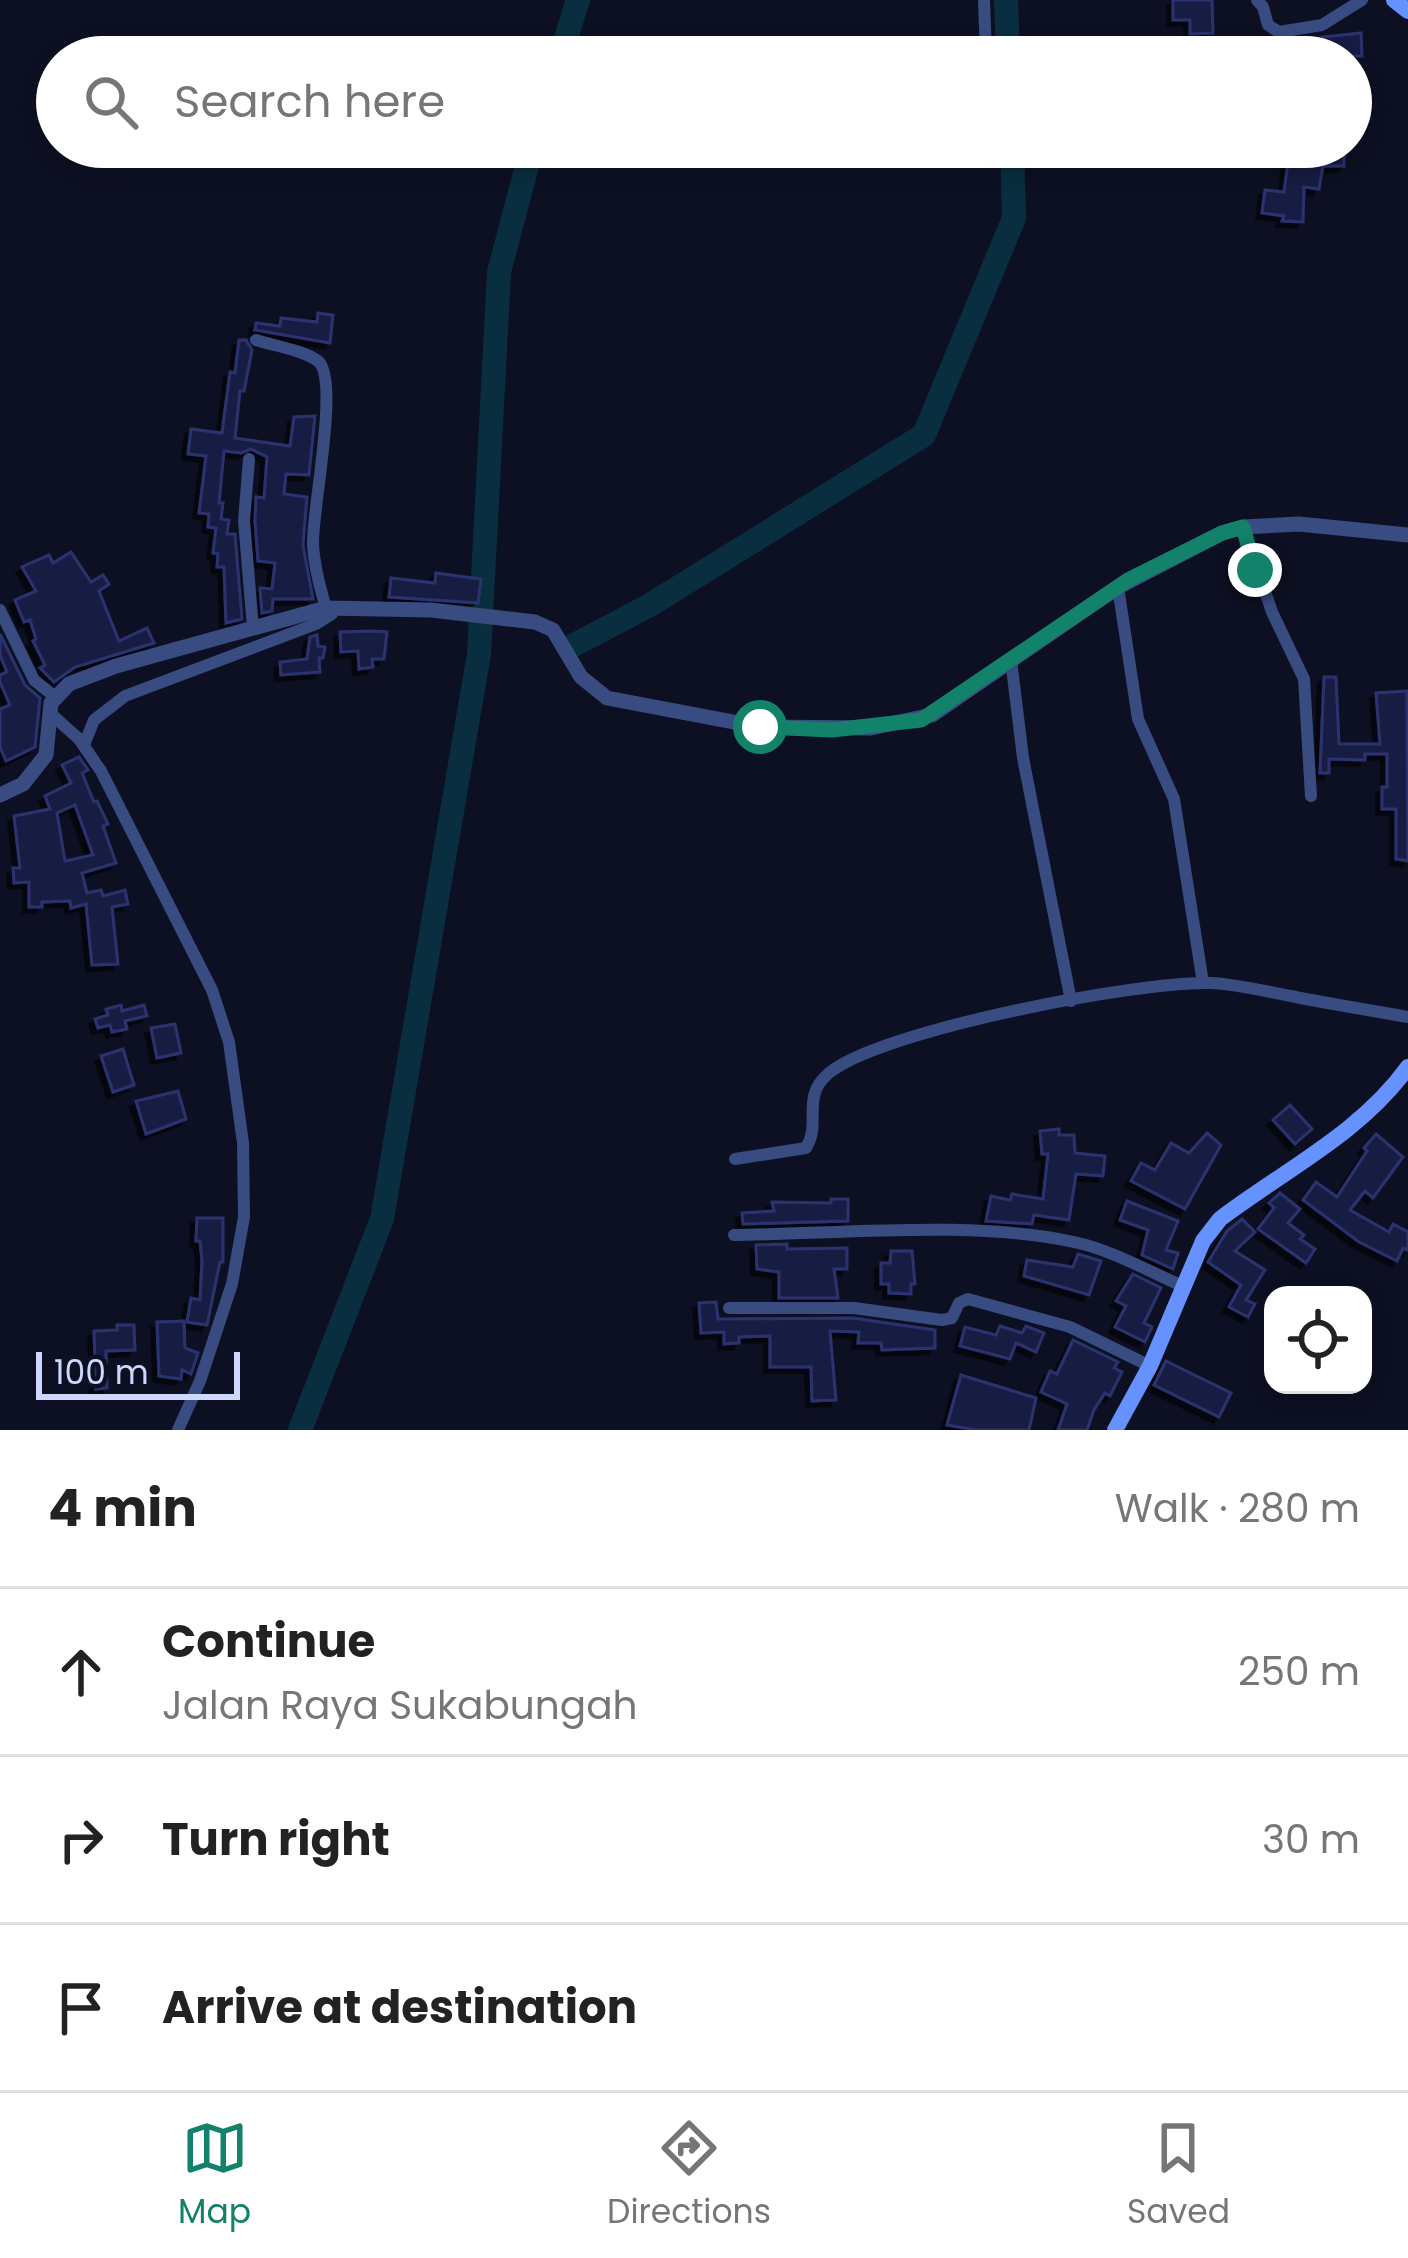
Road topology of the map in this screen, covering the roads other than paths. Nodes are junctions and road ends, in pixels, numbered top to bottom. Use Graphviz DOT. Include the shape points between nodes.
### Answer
graph roads {
  1 [pos="984,0"];
  2 [pos="1257,0"];
  3 [pos="1362,0"];
  4 [pos="1394,0"];
  5 [pos="1408,11"];
  6 [pos="985,36"];
  7 [pos="256,340"];
  8 [pos="249,459"];
  9 [pos="1243,527"];
  10 [pos="1408,535"];
  11 [pos="1118,586"];
  12 [pos="329,608"];
  13 [pos="0,610"];
  14 [pos="254,628"];
  15 [pos="1011,659"];
  16 [pos="52,704"];
  17 [pos="84,745"];
  18 [pos="0,796"];
  19 [pos="1311,796"];
  20 [pos="1203,983"];
  21 [pos="1071,1001"];
  22 [pos="1408,1016"];
  23 [pos="1408,1067"];
  24 [pos="735,1159"];
  25 [pos="734,1235"];
  26 [pos="1185,1287"];
  27 [pos="729,1308"];
  28 [pos="1150,1366"];
  29 [pos="178,1430"];
  30 [pos="1115,1430"];
  1 -- 6 [label="street"];
  2 -- 3 [label="street" via="1279,32 1322,25"];
  4 -- 5 [label="main road"];
  7 -- 12 [label="street" via="314,358 326,375 313,546"];
  8 -- 14 [label="street" via="244,521"];
  9 -- 10 [label="street"];
  9 -- 11 [label="street"];
  9 -- 19 [label="street" via="1304,680"];
  11 -- 15 [label="street"];
  11 -- 20 [label="street" via="1138,719 1174,800"];
  12 -- 14 [label="street"];
  12 -- 15 [label="street" via="527,621 554,630 581,677 607,698 788,729 921,720"];
  12 -- 17 [label="street" via="332,614 316,623 124,696 94,720"];
  13 -- 16 [label="street"];
  14 -- 16 [label="street" via="76,680"];
  15 -- 21 [label="street"];
  16 -- 17 [label="street"];
  16 -- 18 [label="street" via="46,755 32,776"];
  17 -- 29 [label="street" via="212,990 234,1070 244,1217 232,1284"];
  20 -- 21 [label="street"];
  20 -- 22 [label="street"];
  21 -- 24 [label="street" via="878,1046 817,1087 809,1145"];
  23 -- 26 [label="main road" via="1359,1120 1220,1219"];
  25 -- 26 [label="street" via="1054,1238"];
  26 -- 28 [label="main road"];
  27 -- 28 [label="street" via="854,1308 942,1320 968,1299 1070,1327"];
  28 -- 30 [label="main road"];
}
